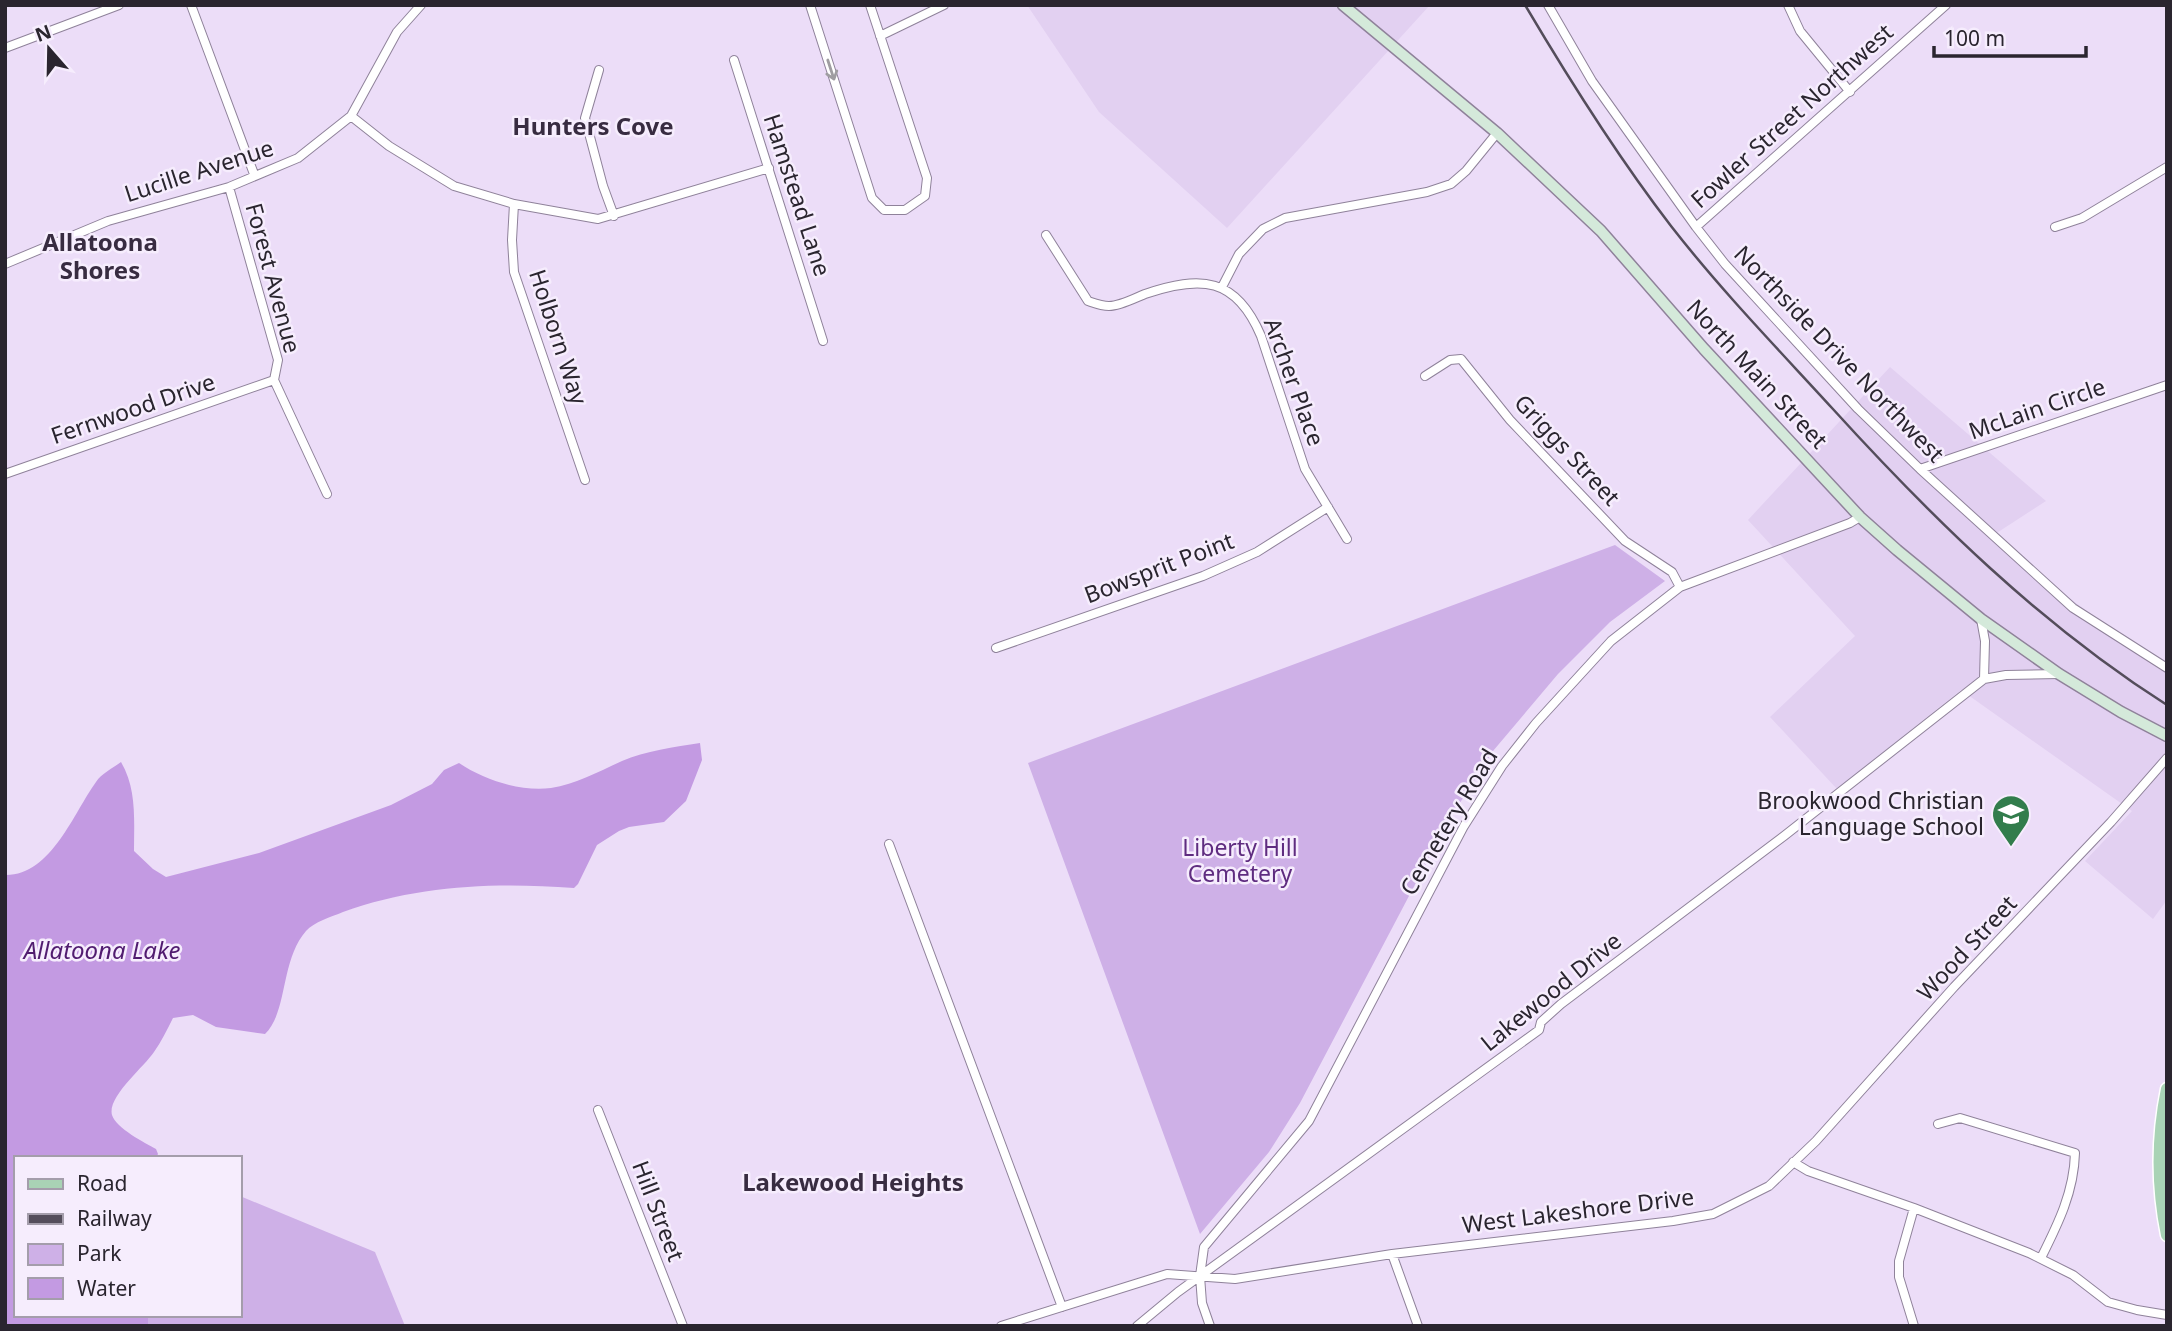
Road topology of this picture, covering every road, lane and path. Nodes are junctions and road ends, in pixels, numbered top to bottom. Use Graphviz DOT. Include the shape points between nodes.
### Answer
graph roads {
  1 [pos="119,5"];
  2 [pos="191,5"];
  3 [pos="421,5"];
  4 [pos="810,5"];
  5 [pos="870,5"];
  6 [pos="944,5"];
  7 [pos="1343,5"];
  8 [pos="1548,5"];
  9 [pos="1788,5"];
  10 [pos="1946,5"];
  11 [pos="880,36"];
  12 [pos="5,48"];
  13 [pos="734,60"];
  14 [pos="599,70"];
  15 [pos="1850,92"];
  16 [pos="351,116"];
  17 [pos="1497,133"];
  18 [pos="2167,167"];
  19 [pos="768,168"];
  20 [pos="254,174"];
  21 [pos="229,187"];
  22 [pos="514,204"];
  23 [pos="614,216"];
  24 [pos="1696,227"];
  25 [pos="2055,227"];
  26 [pos="1046,235"];
  27 [pos="5,264"];
  28 [pos="1222,287"];
  29 [pos="823,341"];
  30 [pos="1425,376"];
  31 [pos="274,380"];
  32 [pos="2167,385"];
  33 [pos="1920,469"];
  34 [pos="5,474"];
  35 [pos="585,480"];
  36 [pos="327,494"];
  37 [pos="1328,507"];
  38 [pos="1860,517"];
  39 [pos="1347,539"];
  40 [pos="1680,587"];
  41 [pos="1981,618"];
  42 [pos="996,648"];
  43 [pos="2167,667"];
  44 [pos="2059,674"];
  45 [pos="1984,679"];
  46 [pos="2167,736"];
  47 [pos="2167,758"];
  48 [pos="889,844"];
  49 [pos="2167,1089"];
  50 [pos="598,1110"];
  51 [pos="1938,1124"];
  52 [pos="1793,1162"];
  53 [pos="1914,1208"];
  54 [pos="2167,1235"];
  55 [pos="1392,1254"];
  56 [pos="2041,1258"];
  57 [pos="1200,1276"];
  58 [pos="1062,1307"];
  59 [pos="2167,1315"];
  60 [pos="682,1326"];
  61 [pos="1001,1326"];
  62 [pos="1137,1326"];
  63 [pos="1210,1326"];
  64 [pos="1418,1326"];
  65 [pos="1914,1326"];
  1 -- 12 [label="street"];
  2 -- 20 [label="street, Forest Avenue"];
  3 -- 16 [label="street, Lucille Avenue" via="397,32"];
  4 -- 11 [label="street, one-way" via="872,198 884,210 905,210 925,196 927,178"];
  5 -- 11 [label="street"];
  6 -- 11 [label="street"];
  7 -- 17 [label="main road, North Main Street"];
  8 -- 24 [label="street, Northside Drive Northwest" via="1592,81"];
  9 -- 15 [label="street" via="1801,31"];
  10 -- 15 [label="street, Fowler Street Northwest"];
  13 -- 19 [label="street, Hamstead Lane"];
  14 -- 23 [label="street" via="585,118"];
  15 -- 24 [label="street, Fowler Street Northwest"];
  16 -- 20 [label="street, Lucille Avenue" via="298,158"];
  16 -- 22 [label="street" via="454,186"];
  17 -- 28 [label="street" via="1451,184 1285,218 1263,229 1238,254"];
  17 -- 38 [label="main road, North Main Street" via="1601,232"];
  18 -- 25 [label="street" via="2082,218"];
  19 -- 23 [label="street"];
  19 -- 29 [label="street, Hamstead Lane"];
  20 -- 21 [label="street, Lucille Avenue"];
  21 -- 27 [label="street, Lucille Avenue" via="108,221"];
  21 -- 31 [label="street, Forest Avenue" via="278,360"];
  22 -- 23 [label="street" via="598,219"];
  22 -- 35 [label="street, Holborn Way" via="514,272"];
  24 -- 33 [label="street, Northside Drive Northwest" via="1758,301"];
  26 -- 28 [label="street" via="1088,301 1110,306 1174,284"];
  28 -- 37 [label="street, Archer Place" via="1254,320 1305,469"];
  30 -- 40 [label="street, Griggs Street" via="1450,360 1461,359 1510,420 1625,541 1672,572"];
  31 -- 34 [label="street, Fernwood Drive"];
  31 -- 36 [label="street, Forest Avenue"];
  32 -- 33 [label="street, McLain Circle"];
  33 -- 43 [label="street, Northside Drive Northwest" via="2073,608"];
  37 -- 39 [label="street, Archer Place"];
  37 -- 42 [label="street, Bowsprit Point" via="1256,552 1203,576"];
  38 -- 40 [label="street, Cemetery Road"];
  38 -- 41 [label="main road, North Main Street"];
  40 -- 57 [label="street, Cemetery Road" via="1611,642 1502,766 1437,875 1308,1121 1204,1247"];
  41 -- 44 [label="main road, North Main Street"];
  41 -- 45 [label="street"];
  44 -- 45 [label="street"];
  44 -- 46 [label="main road, North Main Street"];
  45 -- 57 [label="street, Lakewood Drive" via="1561,1004 1541,1022 1539,1030 1501,1059"];
  47 -- 52 [label="street, Wood Street"];
  48 -- 58 [label="street"];
  49 -- 54 [label="main road" via="2159,1160"];
  50 -- 60 [label="street, Hill Street"];
  51 -- 56 [label="street" via="1960,1118 2075,1153 2061,1219"];
  52 -- 53 [label="street"];
  52 -- 55 [label="street, West Lakeshore Drive" via="1769,1185 1713,1214"];
  53 -- 56 [label="street"];
  53 -- 65 [label="street" via="1899,1261 1899,1277"];
  55 -- 57 [label="street, West Lakeshore Drive" via="1235,1279"];
  55 -- 64 [label="street"];
  56 -- 59 [label="street" via="2108,1302"];
  57 -- 58 [label="street, West Lakeshore Drive" via="1167,1274"];
  57 -- 62 [label="street, Lakewood Drive"];
  57 -- 63 [label="street"];
  58 -- 61 [label="street, West Lakeshore Drive"];
}
